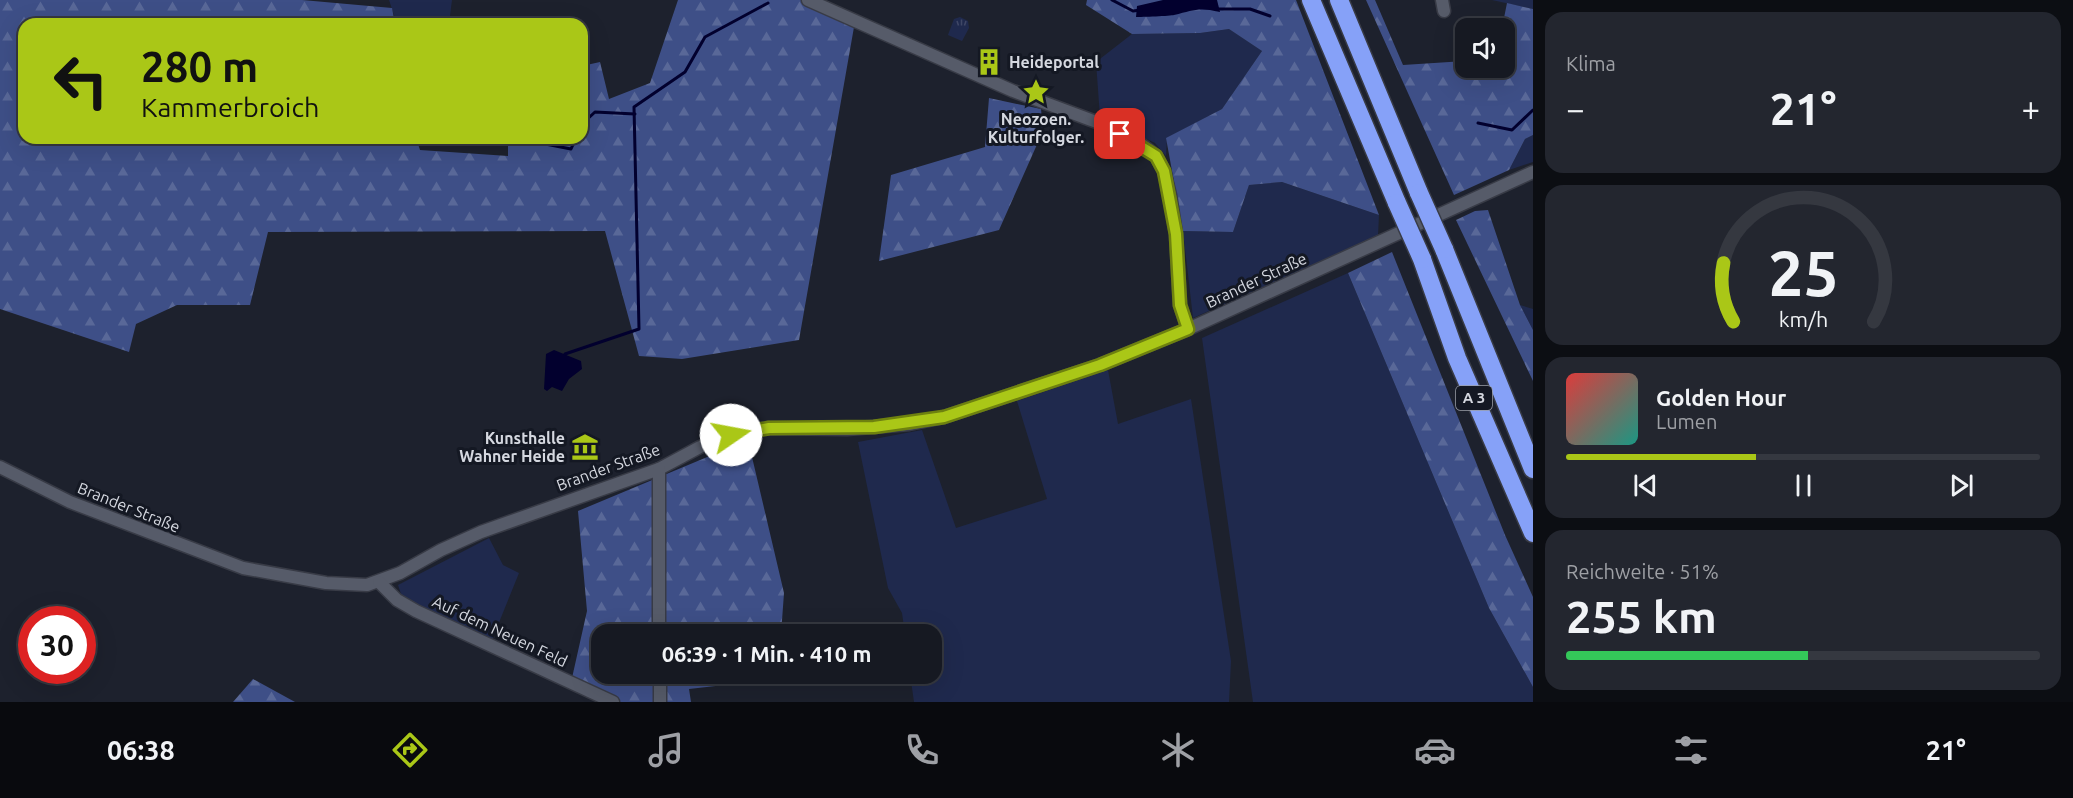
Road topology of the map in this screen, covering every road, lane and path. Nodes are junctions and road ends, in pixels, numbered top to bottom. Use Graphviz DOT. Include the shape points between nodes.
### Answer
graph roads {
  1 [pos="808,0"];
  2 [pos="1311,0"];
  3 [pos="1339,0"];
  4 [pos="1533,172"];
  5 [pos="1188,329"];
  6 [pos="0,467"];
  7 [pos="659,469"];
  8 [pos="1533,469"];
  9 [pos="1533,533"];
  10 [pos="379,582"];
  11 [pos="659,624"];
  12 [pos="660,684"];
  13 [pos="613,702"];
  14 [pos="660,702"];
  1 -- 5 [label="street" via="1013,91 1099,123 1156,156 1170,195 1180,305"];
  2 -- 9 [label="highway, A 3, bridge"];
  3 -- 8 [label="highway, A 3, bridge"];
  4 -- 5 [label="street, Brander Straße"];
  5 -- 7 [label="street, Brander Straße" via="1100,365 944,417 874,427 743,431 700,447"];
  6 -- 10 [label="street, Brander Straße" via="70,502 243,568 326,583"];
  7 -- 10 [label="street, Brander Straße" via="481,532"];
  7 -- 11 [label="street"];
  10 -- 13 [label="street, Auf dem Neuen Feld" via="397,600 416,610"];
  12 -- 14 [label="street"];
}
